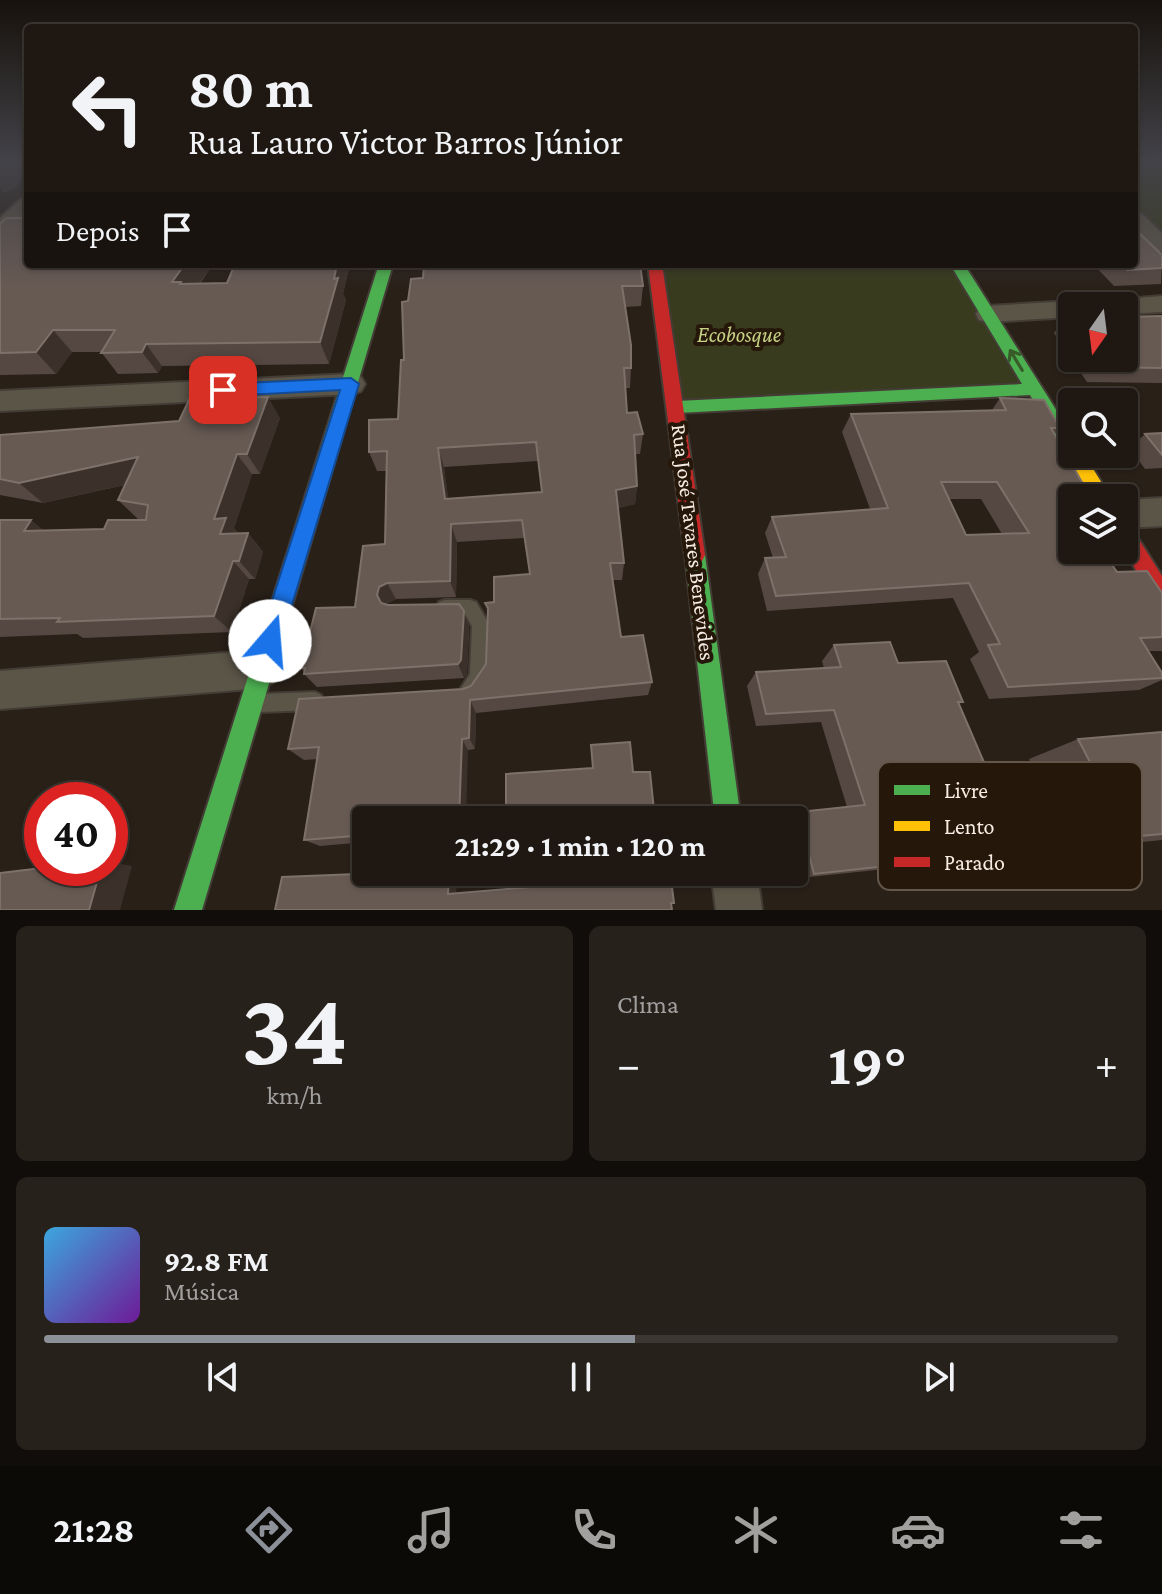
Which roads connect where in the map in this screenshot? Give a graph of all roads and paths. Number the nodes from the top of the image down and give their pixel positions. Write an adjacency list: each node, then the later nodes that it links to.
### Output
1 (24, 208): 3 (street)
2 (1138, 223): 4 (street)
3 (9, 225)
4 (1162, 245)
5 (385, 268): 12 (street)
6 (656, 268): 15 (street, Rua José Tavares Benevides)
7 (959, 268): 11 (street)
8 (1162, 304): 9 (street)
9 (1138, 305)
10 (1058, 310): 11 (street)
11 (988, 314): 13 (street, one-way to 11)
12 (351, 384): 14 (street); 22 (street)
13 (1034, 389): 15 (street); 16 (street)
14 (0, 401)
15 (677, 407): 26 (street, Rua José Tavares Benevides)
16 (1058, 428)
17 (1162, 512): 18 (street)
18 (1138, 513)
19 (1138, 556): 20 (street)
20 (1162, 595)
21 (426, 609): 24 (lane)
22 (256, 686): 23 (street); 25 (lane); 28 (street)
23 (0, 690)
24 (453, 691)
25 (329, 700)
26 (726, 806)
27 (736, 886): 29 (street)
28 (188, 910)
29 (739, 910)

